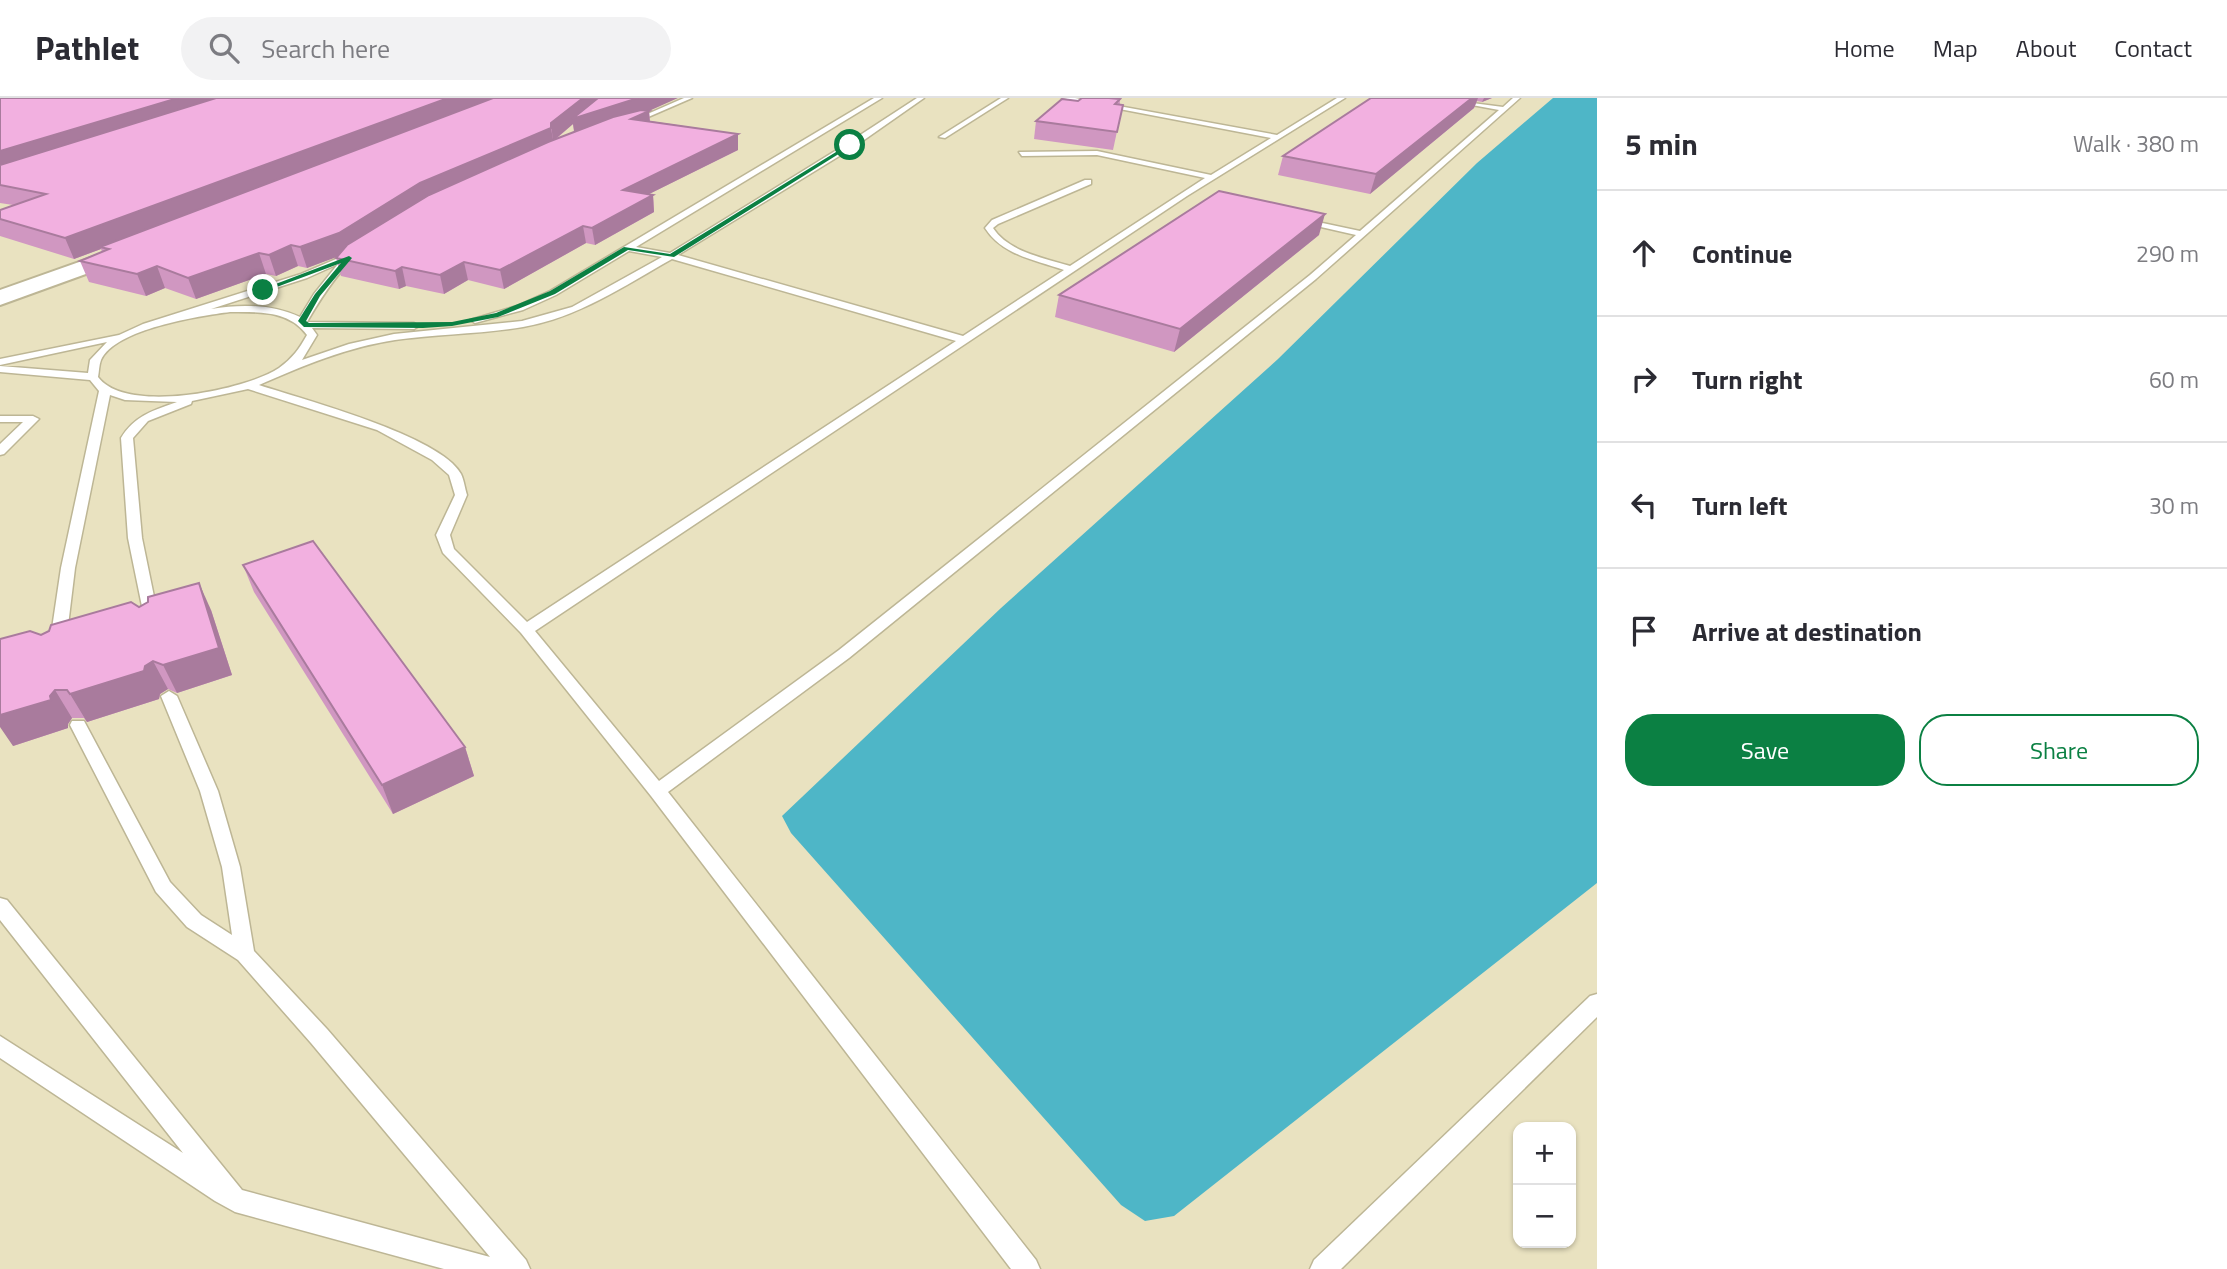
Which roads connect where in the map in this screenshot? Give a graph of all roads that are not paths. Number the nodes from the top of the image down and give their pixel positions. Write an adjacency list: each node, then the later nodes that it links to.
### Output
1 (689, 98): 14 (lane)
2 (879, 98): 10 (lane)
3 (921, 98): 13 (lane)
4 (1005, 98): 15 (lane)
5 (1065, 98): 16 (lane)
6 (1342, 98): 16 (lane)
7 (1437, 98): 9 (lane)
8 (1517, 98): 9 (lane)
9 (1505, 109): 21 (lane)
10 (844, 117): 11 (lane); 23 (lane)
11 (858, 118)
12 (872, 120): 13 (lane)
13 (885, 122): 25 (lane)
14 (626, 124)
15 (943, 137)
16 (1277, 138): 18 (lane)
17 (1022, 154): 18 (lane)
18 (1211, 177): 27 (lane)
19 (1088, 182): 27 (lane)
20 (1286, 217): 21 (lane)
21 (1363, 234): 47 (lane)
22 (156, 240): 28 (main road)
23 (627, 248): 25 (lane); 30 (lane)
24 (359, 251): 26 (lane)
25 (671, 256): 32 (lane); 35 (lane)
26 (349, 258): 29 (lane); 30 (lane)
27 (1071, 269): 32 (lane)
28 (0, 298)
29 (166, 320): 30 (lane); 31 (lane)
30 (304, 323): 35 (lane)
31 (128, 334): 33 (lane); 36 (lane)
32 (964, 340): 43 (lane)
33 (0, 362)
34 (0, 369): 36 (lane)
35 (283, 370): 37 (lane)
36 (93, 377): 38 (lane)
37 (247, 385): 39 (lane); 43 (lane)
38 (105, 390): 39 (lane); 44 (lane)
39 (203, 396): 42 (lane)
40 (0, 419): 41 (lane)
41 (0, 451)
42 (153, 627)
43 (526, 630): 47 (lane)
44 (56, 656)
45 (169, 696): 49 (lane)
46 (78, 725): 49 (lane)
47 (657, 791): 55 (lane)
48 (0, 906): 52 (lane)
49 (245, 954): 54 (lane)
50 (1597, 1003): 56 (lane)
51 (0, 1046): 52 (lane)
52 (235, 1200): 53 (lane)
53 (490, 1269)
54 (517, 1269)
55 (1027, 1269)
56 (1323, 1269)

